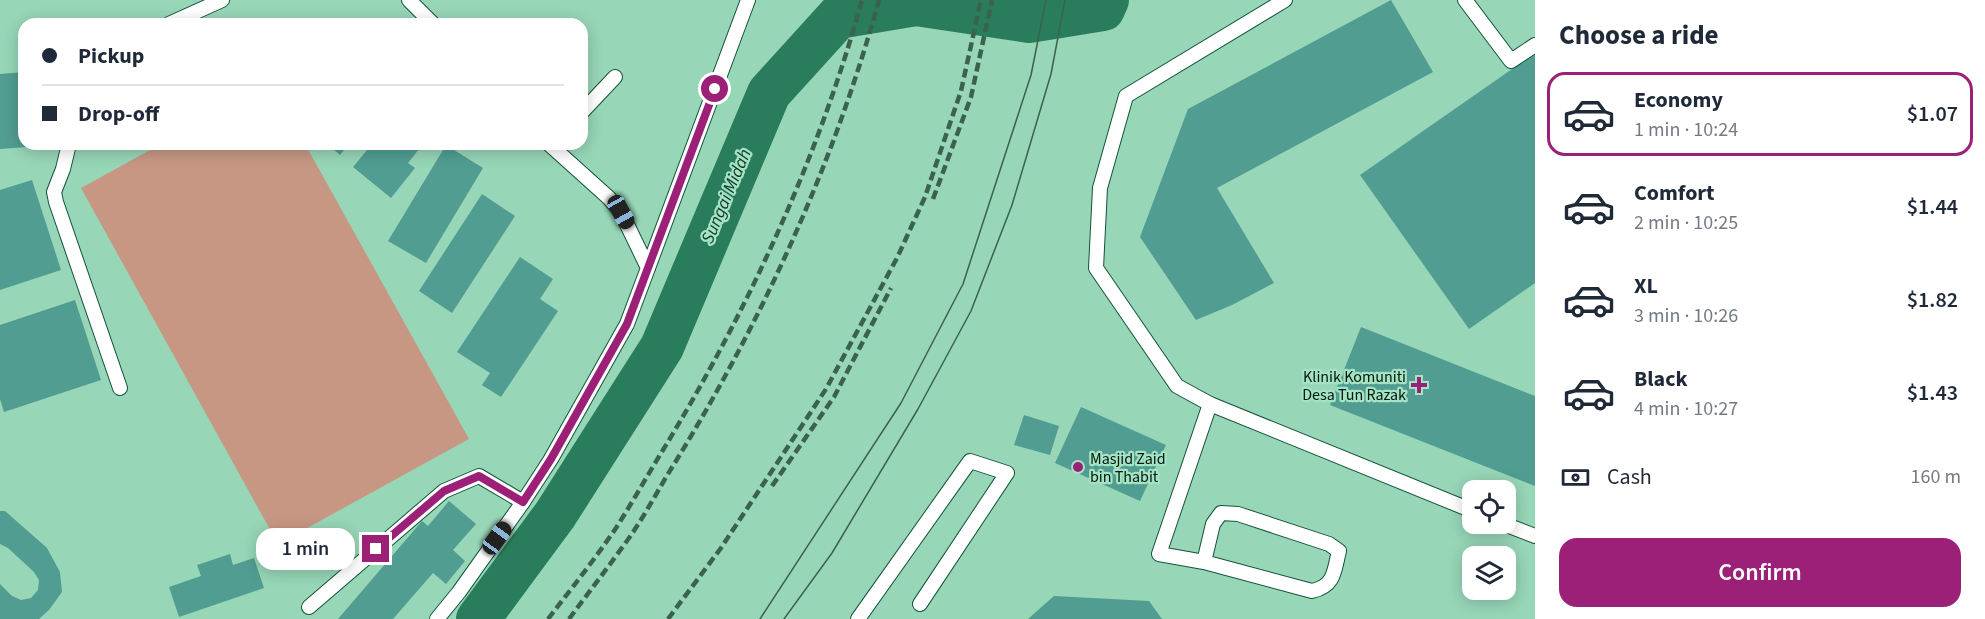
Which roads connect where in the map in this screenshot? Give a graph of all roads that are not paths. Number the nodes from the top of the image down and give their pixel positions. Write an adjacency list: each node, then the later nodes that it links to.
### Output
1 (222, 0): 6 (lane)
2 (409, 0): 7 (lane)
3 (748, 0): 13 (lane)
4 (1285, 0): 15 (lane)
5 (1465, 0): 8 (lane)
6 (182, 18)
7 (427, 18)
8 (1535, 45)
9 (615, 77): 10 (lane)
10 (588, 106)
11 (68, 150): 14 (lane)
12 (558, 150): 13 (lane)
13 (648, 268): 16 (lane)
14 (120, 388)
15 (1210, 404): 17 (lane); 20 (lane)
16 (523, 502): 22 (lane); 23 (lane)
17 (1462, 507)
18 (1516, 529): 19 (lane)
19 (1535, 536)
20 (1204, 562): 20 (lane)
21 (920, 604): 24 (lane)
22 (309, 607)
23 (437, 619)
24 (858, 619)

